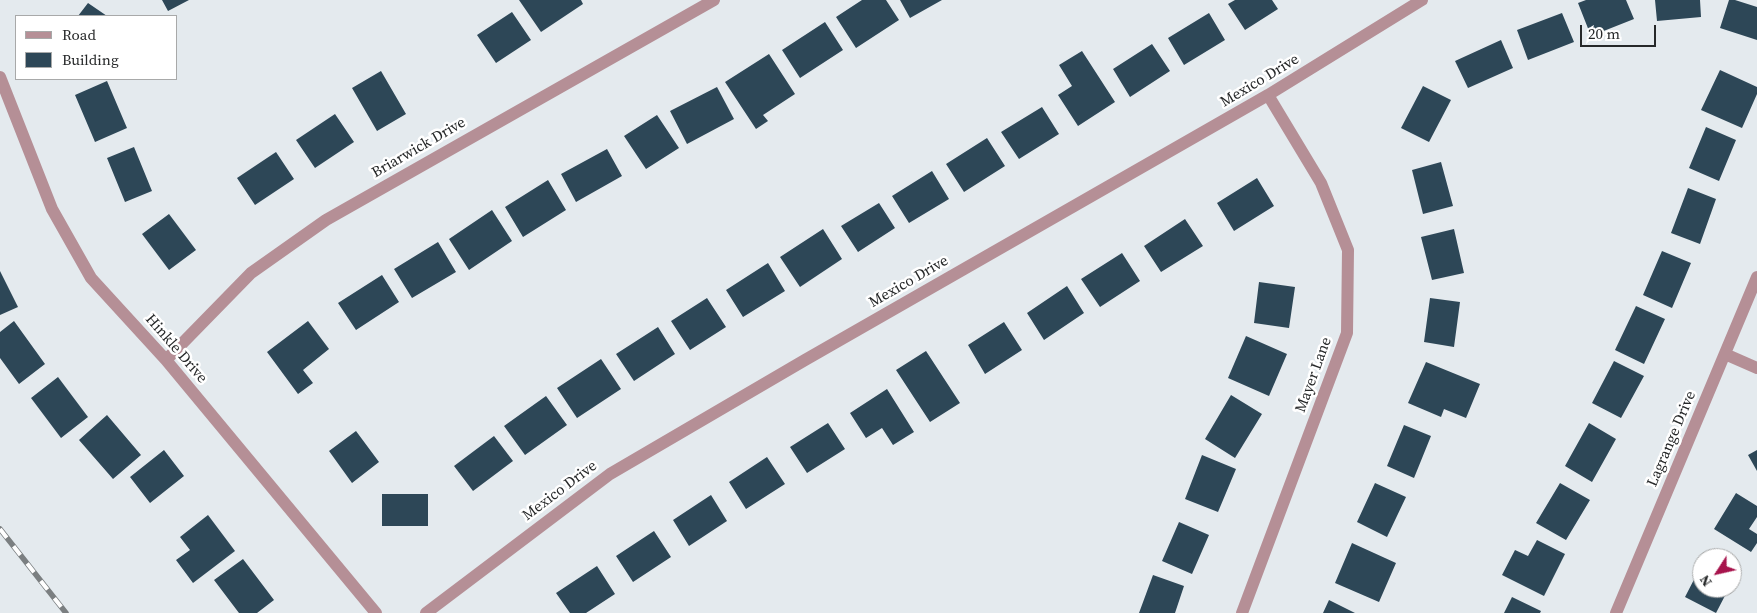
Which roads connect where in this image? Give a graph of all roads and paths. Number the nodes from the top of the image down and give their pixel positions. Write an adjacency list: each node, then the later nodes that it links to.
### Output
1 (714, 0): 7 (street, Briarwick Drive)
2 (1422, 0): 4 (street, Mexico Drive)
3 (0, 77): 7 (street, Hinkle Drive)
4 (1268, 95): 10 (street, Mexico Drive); 11 (street, Mayer Lane)
5 (1757, 277): 6 (street, Lagrange Drive)
6 (1725, 354): 8 (street); 12 (street, Lagrange Drive)
7 (166, 360): 9 (street, Hinkle Drive)
8 (1757, 368)
9 (376, 613)
10 (426, 613)
11 (1242, 613)
12 (1616, 613)

